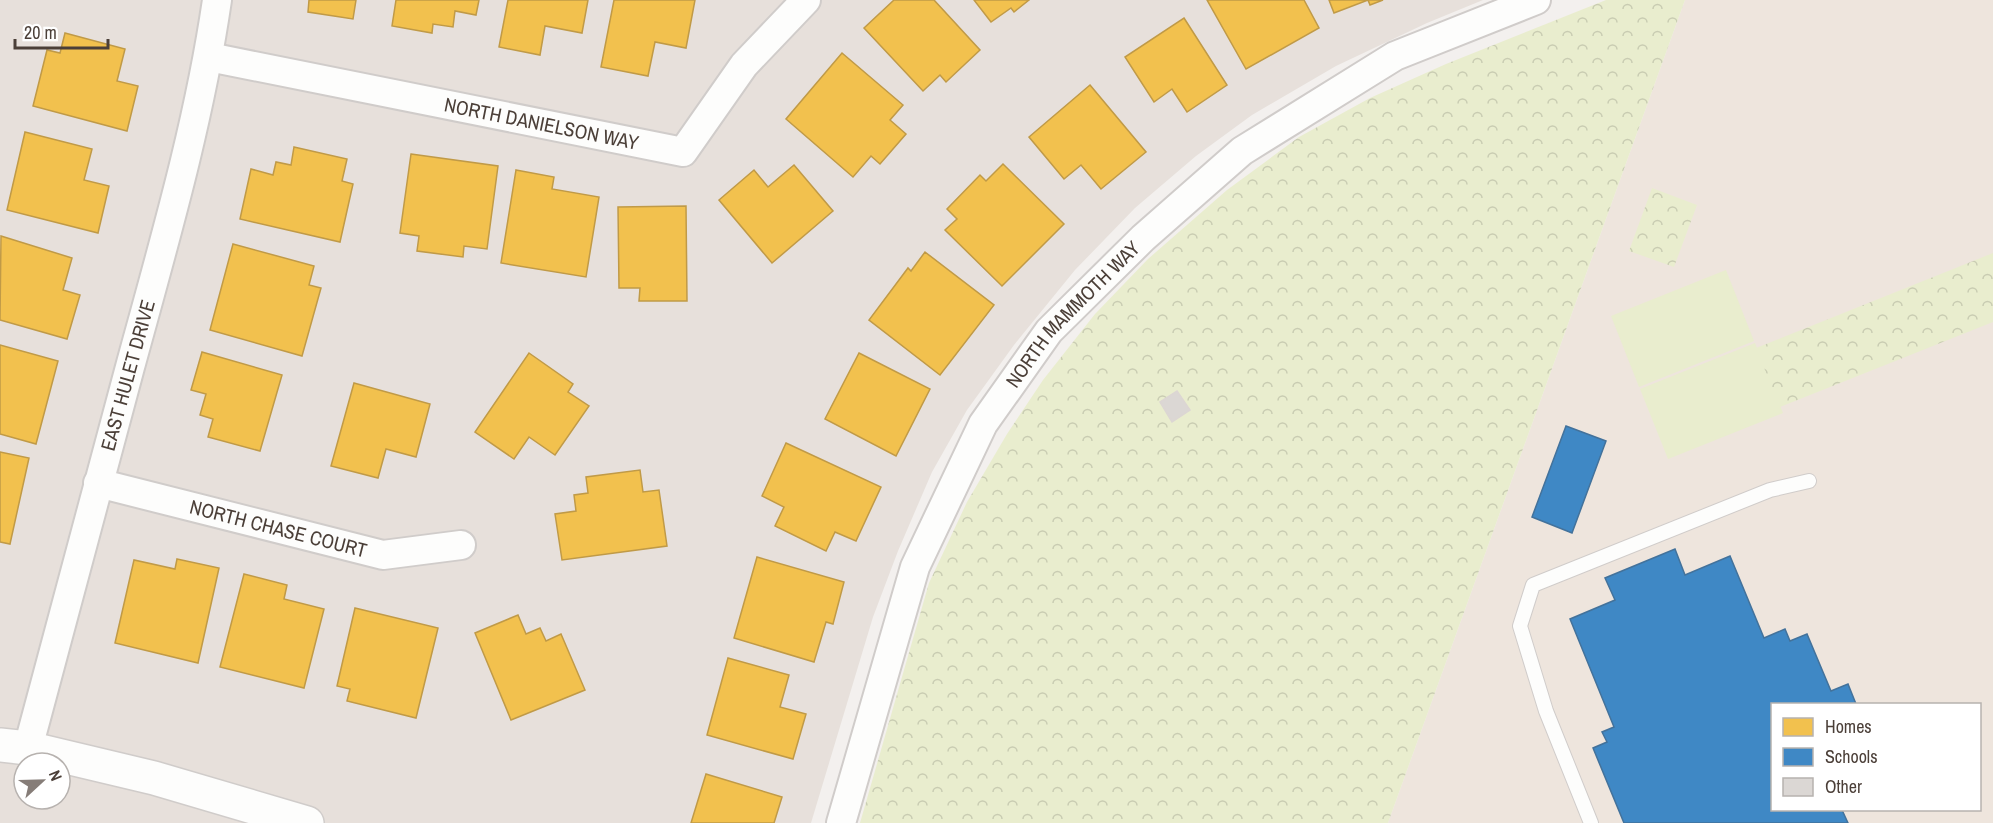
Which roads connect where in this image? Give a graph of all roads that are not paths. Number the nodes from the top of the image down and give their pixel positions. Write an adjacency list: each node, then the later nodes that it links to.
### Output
1 (217, 0): 4 (street, EAST HULET DRIVE)
2 (806, 0): 4 (street, NORTH DANIELSON WAY)
3 (1536, 0): 10 (street, NORTH MAMMOTH WAY)
4 (209, 57): 6 (street, EAST HULET DRIVE)
5 (1809, 481): 11 (lane)
6 (98, 483): 7 (street, NORTH CHASE COURT); 8 (street, EAST HULET DRIVE)
7 (461, 545)
8 (14, 747): 9 (street)
9 (307, 823)
10 (841, 823)
11 (1591, 823)

